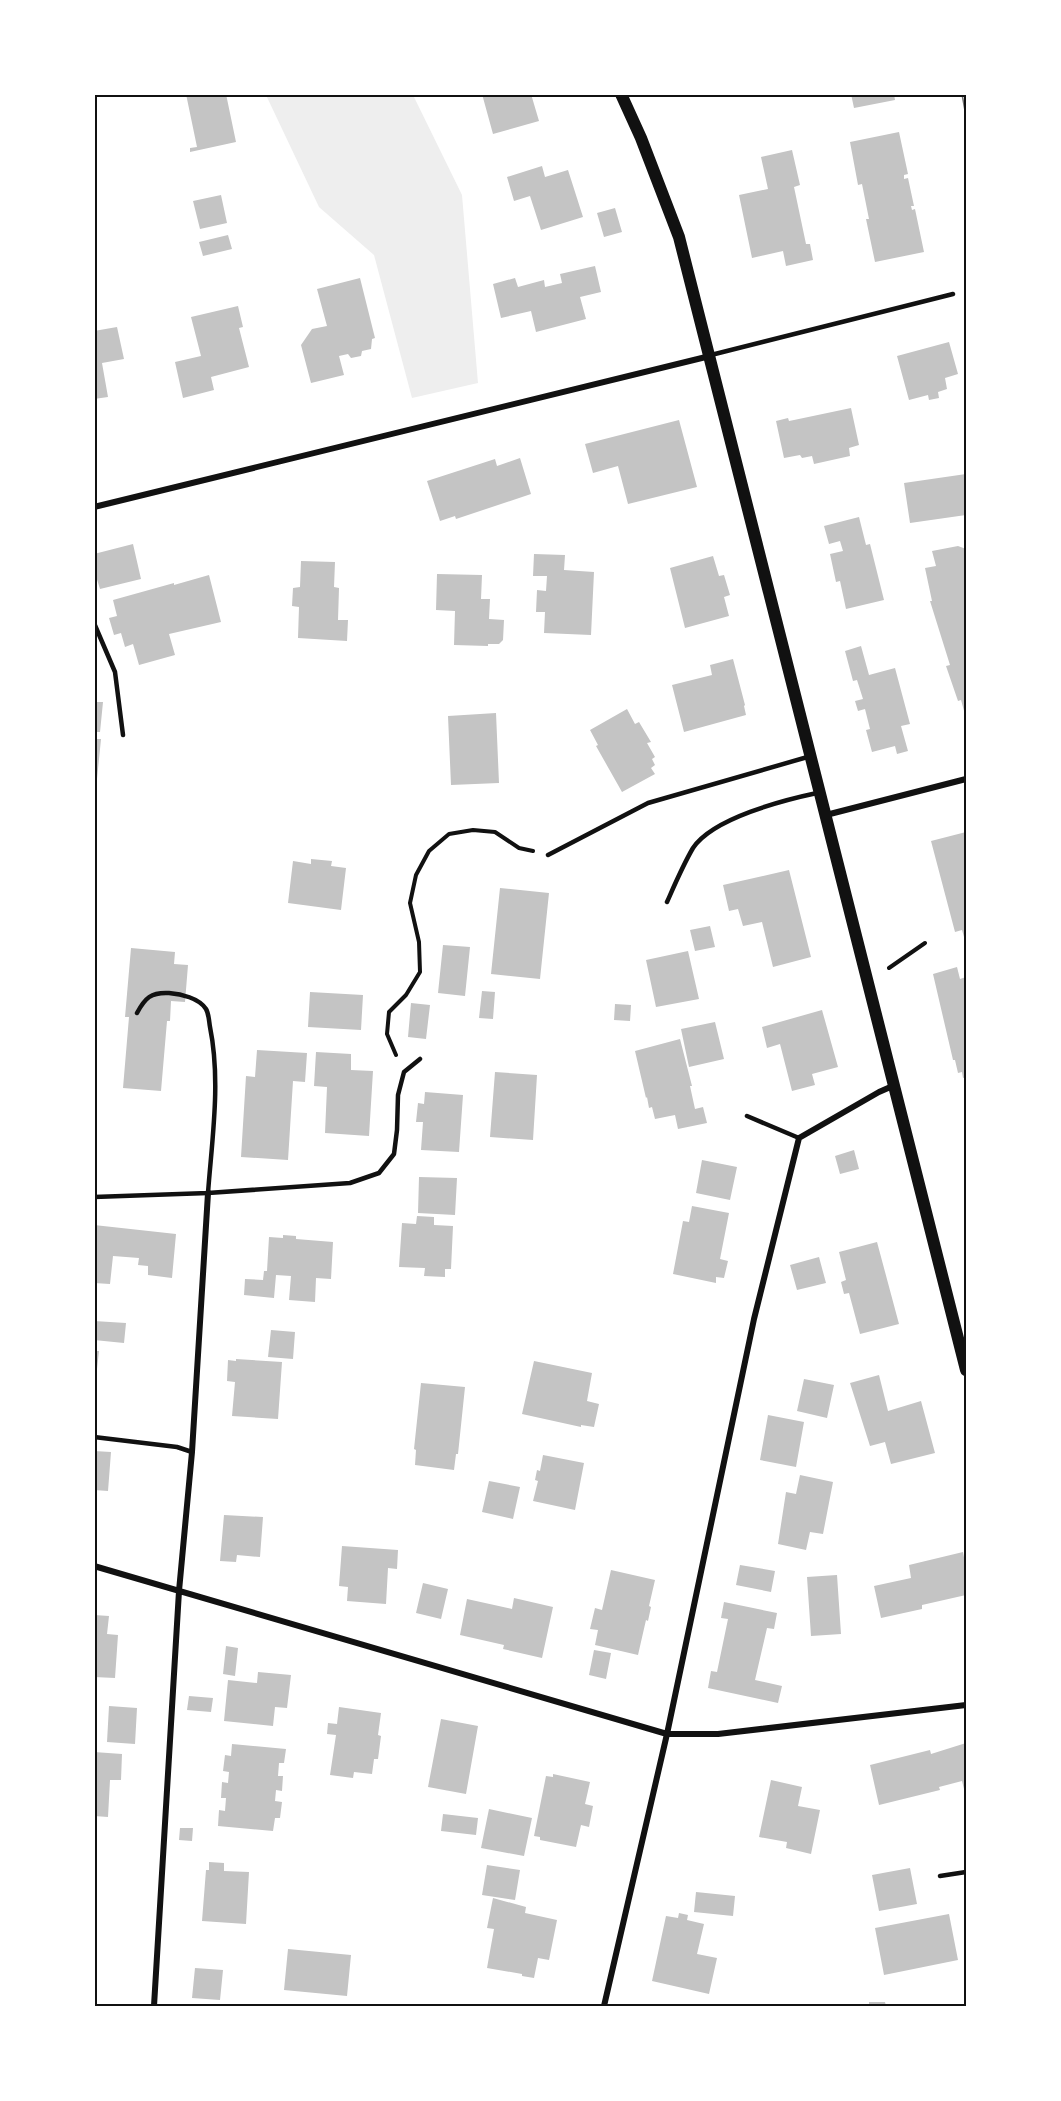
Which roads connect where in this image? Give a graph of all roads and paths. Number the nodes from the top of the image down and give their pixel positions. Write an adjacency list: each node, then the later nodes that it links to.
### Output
1 (621, 94): 3 (main road)
2 (953, 294): 3 (lane)
3 (711, 356): 4 (street); 7 (main road)
4 (94, 507)
5 (94, 623): 6 (lane)
6 (123, 735)
7 (811, 756): 9 (main road); 11 (lane)
8 (966, 779): 10 (street)
9 (820, 792): 10 (main road); 12 (lane)
10 (826, 815): 18 (main road)
11 (548, 855): 17 (path)
12 (667, 902)
13 (925, 943): 14 (path)
14 (889, 968)
15 (137, 1013): 21 (lane)
16 (420, 1059): 17 (lane)
17 (404, 1072): 21 (lane)
18 (896, 1085): 20 (street); 23 (main road)
19 (747, 1116): 20 (lane)
20 (799, 1138): 29 (street)
21 (208, 1193): 22 (lane); 25 (street)
22 (94, 1197)
23 (966, 1370)
24 (94, 1437): 25 (lane)
25 (192, 1452): 27 (street)
26 (94, 1566): 27 (street)
27 (180, 1591): 29 (street); 32 (street)
28 (966, 1705): 29 (street)
29 (667, 1734): 33 (street)
30 (966, 1872): 31 (lane)
31 (940, 1876)
32 (154, 2007)
33 (604, 2007)

